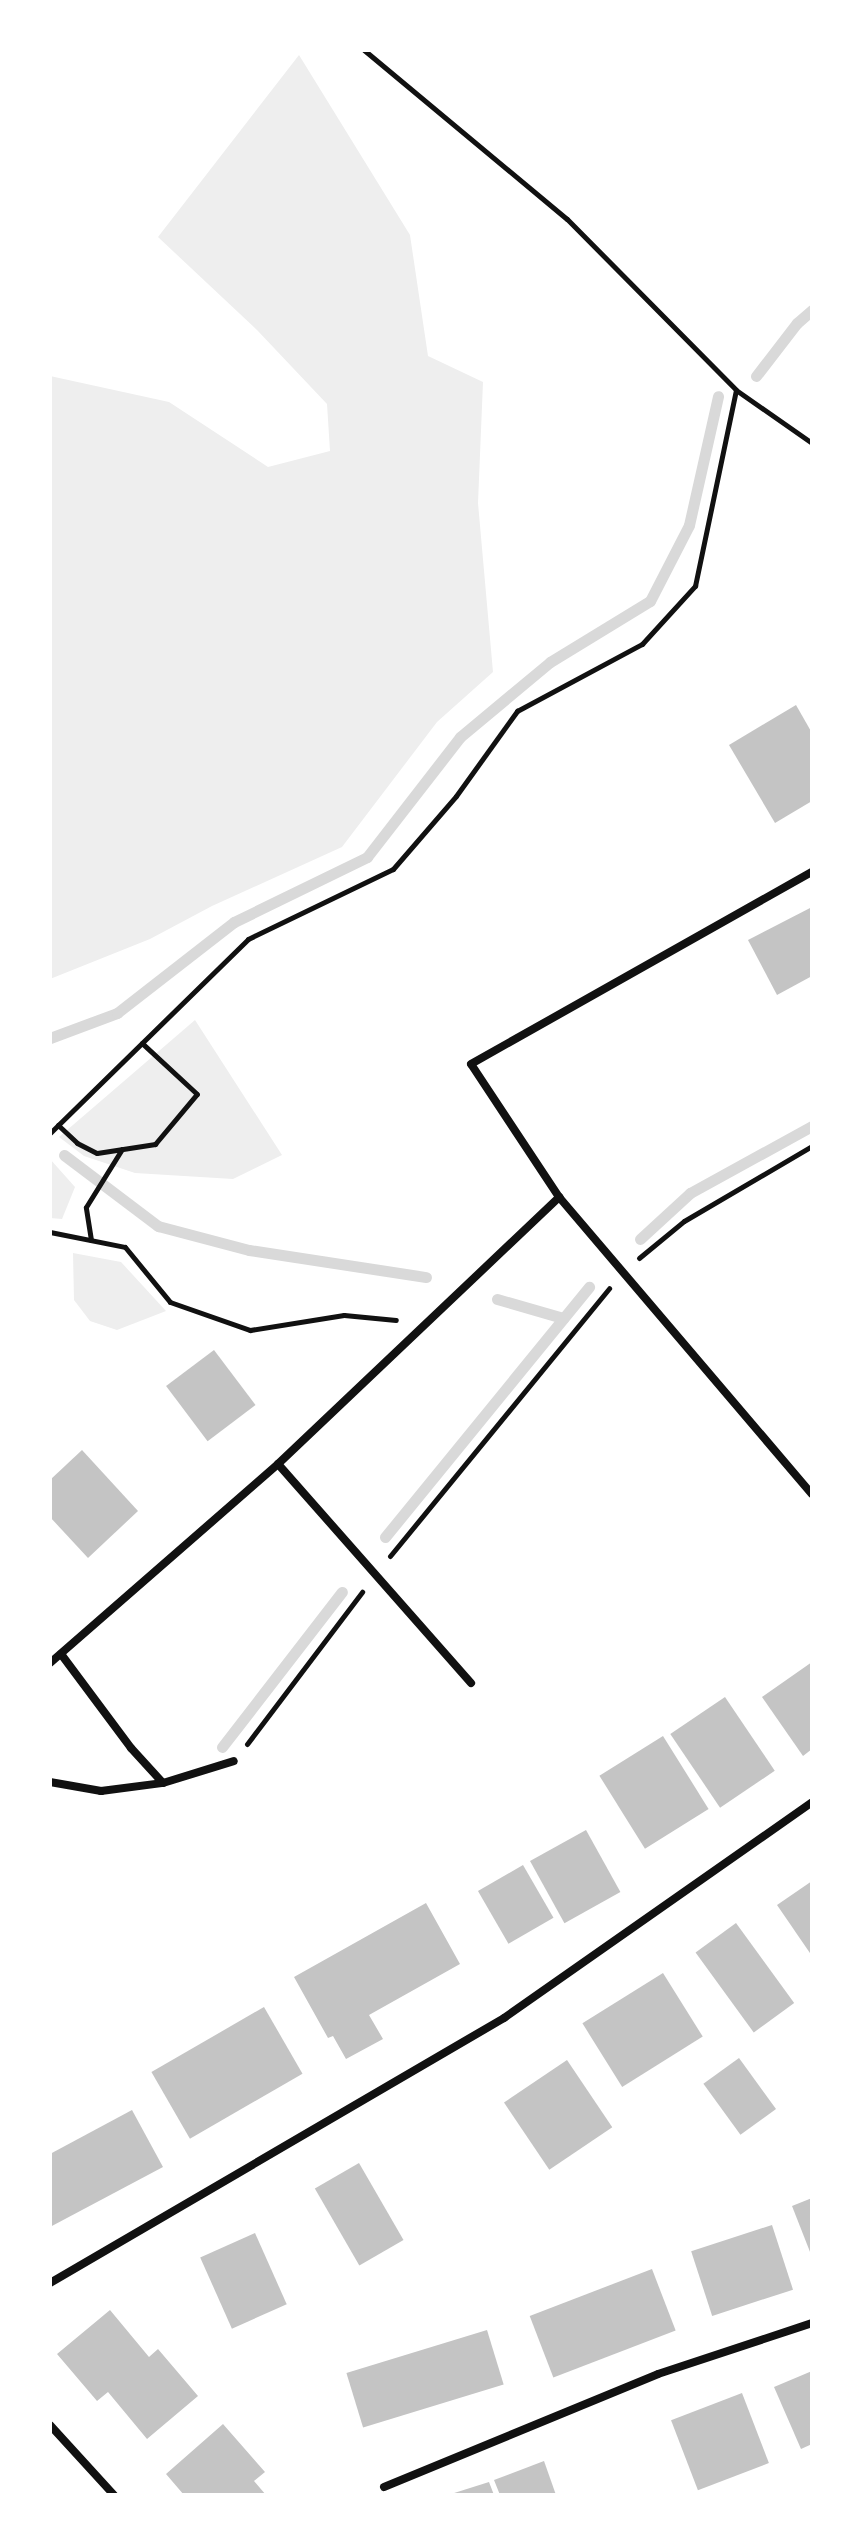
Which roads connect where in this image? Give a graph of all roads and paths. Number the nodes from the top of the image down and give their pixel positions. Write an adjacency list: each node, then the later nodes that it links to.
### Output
1 (364, 50): 2 (path)
2 (736, 390): 3 (path); 5 (path)
3 (812, 443)
4 (812, 872): 10 (street)
5 (142, 1043): 6 (path); 9 (path)
6 (58, 1125): 7 (path); 9 (path)
7 (50, 1133)
8 (812, 1146): 13 (path)
9 (122, 1149): 12 (path)
10 (559, 1197): 13 (street); 14 (street)
11 (50, 1232): 12 (path)
12 (91, 1240): 14 (path)
13 (623, 1271): 16 (street); 17 (path)
14 (425, 1323): 15 (street)
15 (278, 1464): 17 (street); 18 (street)
16 (812, 1494)
17 (373, 1576): 20 (street); 21 (path)
18 (61, 1654): 19 (street); 23 (street)
19 (50, 1663)
20 (471, 1683)
21 (234, 1761): 23 (street)
22 (50, 1782): 23 (street)
23 (163, 1783)
24 (812, 1802): 25 (street)
25 (50, 2283)
26 (812, 2323): 28 (street)
27 (50, 2425): 29 (street)
28 (384, 2487)
29 (114, 2495)

